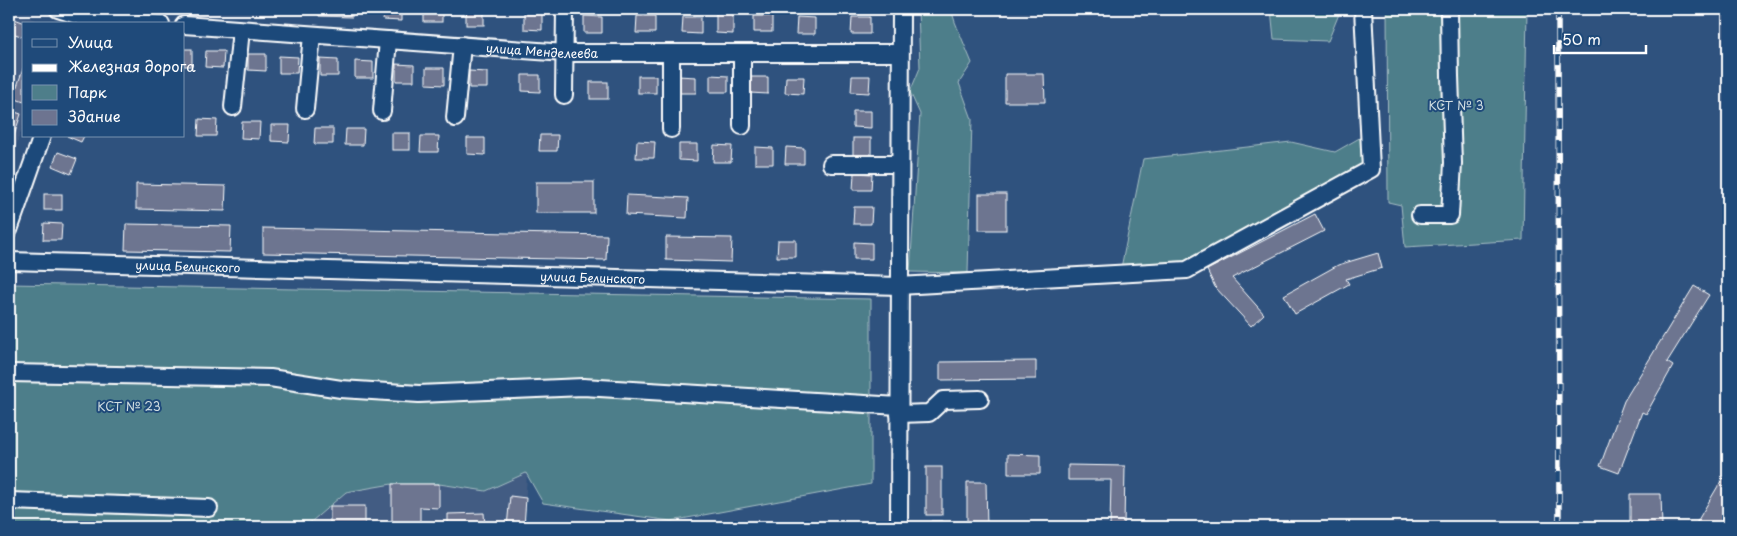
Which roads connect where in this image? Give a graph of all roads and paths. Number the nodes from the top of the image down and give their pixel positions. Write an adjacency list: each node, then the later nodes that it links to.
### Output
1 (58, 9): 6 (street)
2 (565, 9): 13 (street)
3 (901, 9): 16 (street)
4 (1363, 9): 30 (street, улица Белинского)
5 (1449, 9): 27 (street)
6 (85, 17): 7 (street)
7 (139, 22)
8 (185, 25): 9 (street, улица Менделеева)
9 (241, 30): 10 (street, улица Менделеева); 18 (street)
10 (312, 35): 11 (street, улица Менделеева); 19 (street)
11 (388, 40): 12 (street, улица Менделеева); 20 (street)
12 (462, 45): 13 (street, улица Менделеева); 21 (street)
13 (566, 53): 14 (street, улица Менделеева); 17 (street)
14 (671, 53): 15 (street, улица Менделеева); 23 (street)
15 (742, 53): 16 (street, улица Менделеева); 22 (street)
16 (900, 53): 26 (street)
17 (564, 95)
18 (233, 107)
19 (305, 109)
20 (382, 111)
21 (456, 118)
22 (742, 126)
23 (671, 129)
24 (41, 138): 28 (street)
25 (831, 164): 26 (street)
26 (900, 164): 30 (street)
27 (1420, 215)
28 (9, 230)
29 (9, 261): 30 (street, улица Белинского)
30 (899, 286): 33 (street)
31 (9, 373): 33 (street)
32 (980, 399): 33 (street)
33 (899, 410): 36 (street)
34 (9, 501): 35 (street)
35 (209, 508)
36 (899, 527)

